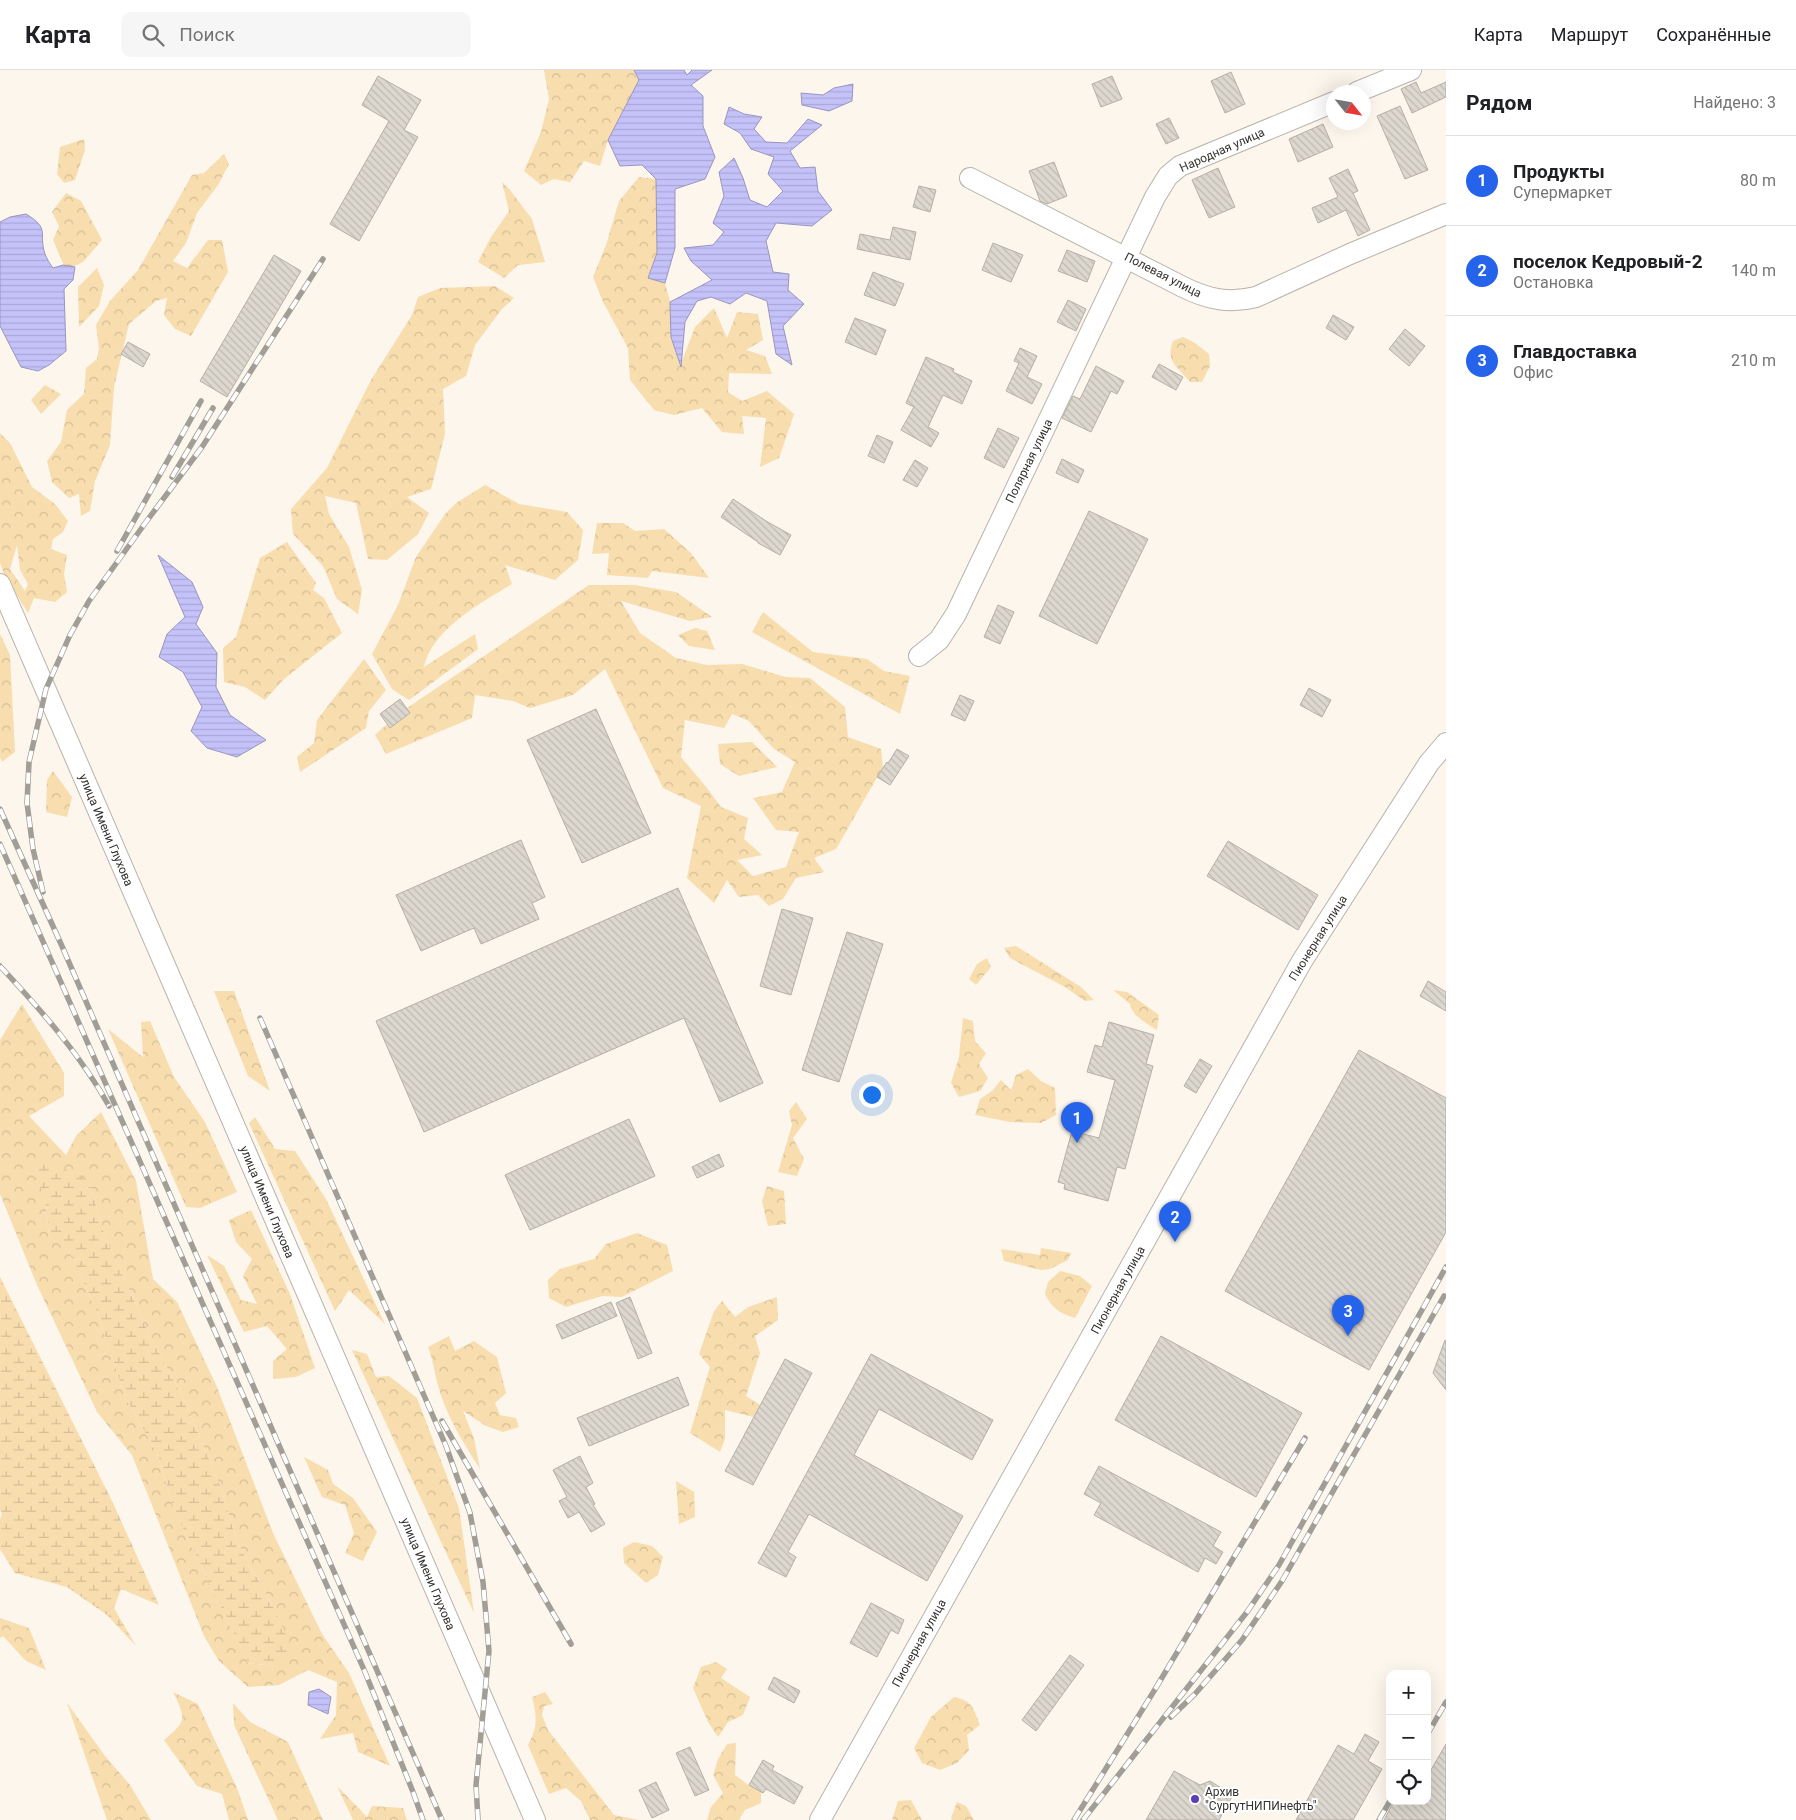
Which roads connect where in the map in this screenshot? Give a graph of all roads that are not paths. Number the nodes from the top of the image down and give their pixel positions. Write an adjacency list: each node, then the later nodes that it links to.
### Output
1 (1411, 70): 2 (street)
2 (1371, 86)
3 (1326, 105): 6 (street, Народная улица)
4 (970, 178): 6 (street, Полевая улица)
5 (1446, 214): 6 (street, Полевая улица)
6 (1126, 257): 8 (street, Полярная улица)
7 (0, 584): 10 (street, улица Имени Глухова)
8 (919, 656)
9 (1446, 743): 11 (street, Пионерная улица)
10 (535, 1820)
11 (820, 1820)

